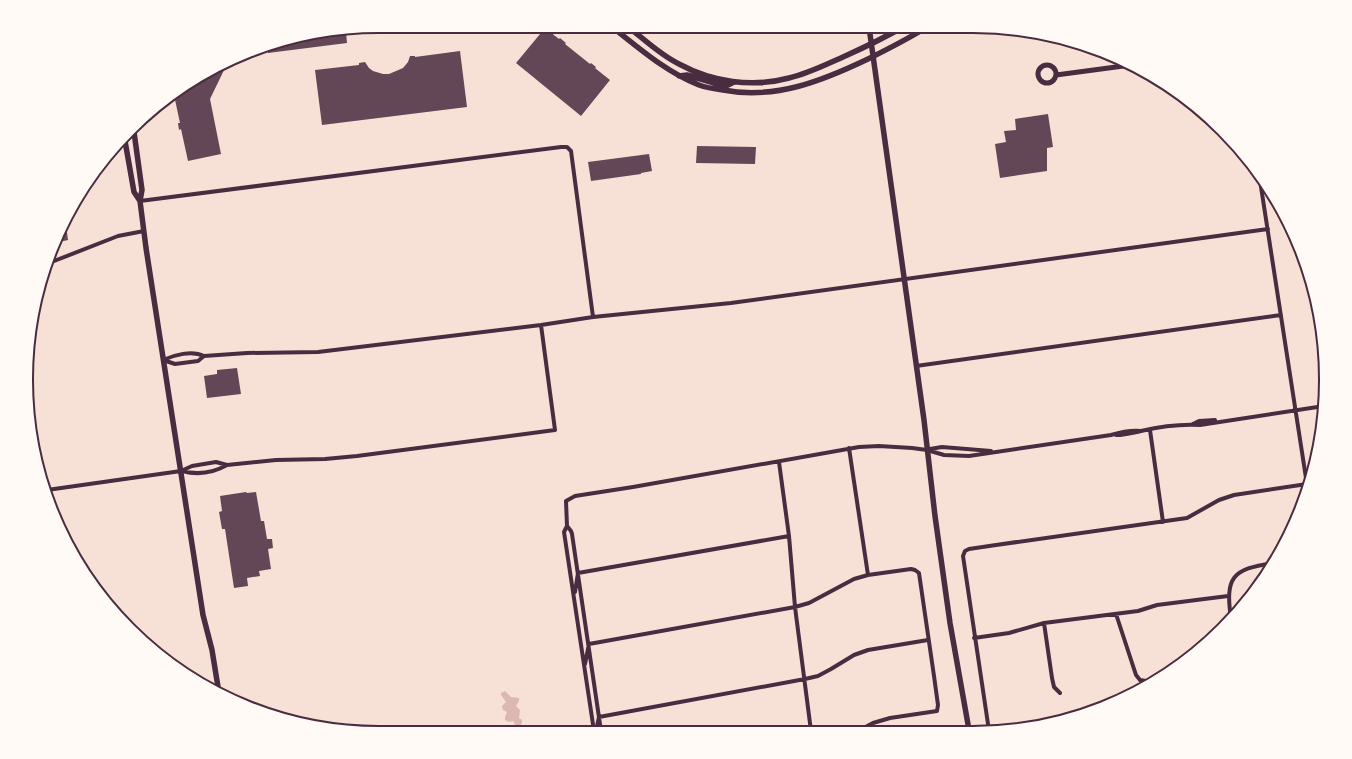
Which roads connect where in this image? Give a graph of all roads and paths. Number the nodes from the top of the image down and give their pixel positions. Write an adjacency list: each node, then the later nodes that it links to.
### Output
1 (620, 33): 10 (main road)
2 (636, 33): 11 (main road)
3 (870, 33): 6 (main road)
4 (891, 33): 6 (main road)
5 (916, 33): 7 (main road)
6 (872, 43): 7 (main road); 11 (main road)
7 (873, 56): 10 (main road); 19 (main road)
8 (1121, 66): 9 (street)
9 (1056, 75)
10 (679, 76): 11 (main road)
11 (734, 82)
12 (134, 134): 15 (main road)
13 (125, 144): 15 (main road)
14 (1262, 188): 16 (street)
15 (140, 201): 17 (main road); 21 (street)
16 (1268, 229): 19 (street); 20 (street)
17 (144, 231): 18 (street); 24 (main road)
18 (53, 262)
19 (904, 280): 21 (street); 25 (main road)
20 (1281, 315): 25 (street); 27 (street)
21 (593, 317): 22 (street)
22 (541, 325): 23 (street); 33 (street)
23 (204, 356): 24 (street); 24 (street)
24 (163, 360): 34 (main road)
25 (916, 366): 30 (main road)
26 (1318, 407): 27 (street)
27 (1295, 410): 28 (street); 35 (street)
28 (1150, 430): 31 (street); 38 (street)
29 (850, 448): 30 (street); 32 (street); 43 (street)
30 (927, 450): 31 (street); 31 (street); 65 (main road)
31 (994, 451)
32 (779, 462): 39 (street); 40 (street)
33 (227, 465): 34 (street); 34 (street)
34 (181, 471): 37 (street); 56 (main road)
35 (1305, 475)
36 (1303, 485): 38 (street)
37 (51, 489)
38 (1162, 522): 50 (street)
39 (567, 526): 42 (street); 44 (street)
40 (789, 536): 42 (street); 46 (street)
41 (1266, 564): 45 (street)
42 (578, 573): 44 (street); 52 (street)
43 (868, 575): 46 (street); 51 (street)
44 (574, 596): 53 (street)
45 (1228, 596): 47 (street); 48 (street)
46 (795, 607): 52 (street); 54 (street)
47 (1230, 611)
48 (1116, 614): 49 (street); 55 (street)
49 (1044, 624): 50 (street); 57 (street)
50 (974, 638): 59 (street)
51 (928, 640): 54 (street); 64 (street)
52 (589, 644): 53 (street); 58 (street)
53 (584, 666): 60 (street)
54 (805, 679): 58 (street); 63 (street)
55 (1144, 681)
56 (218, 686)
57 (1060, 694)
58 (599, 716): 61 (street); 62 (street)
59 (988, 724)
60 (594, 726)
61 (596, 726)
62 (600, 726)
63 (810, 726)
64 (867, 726)
65 (968, 726)

